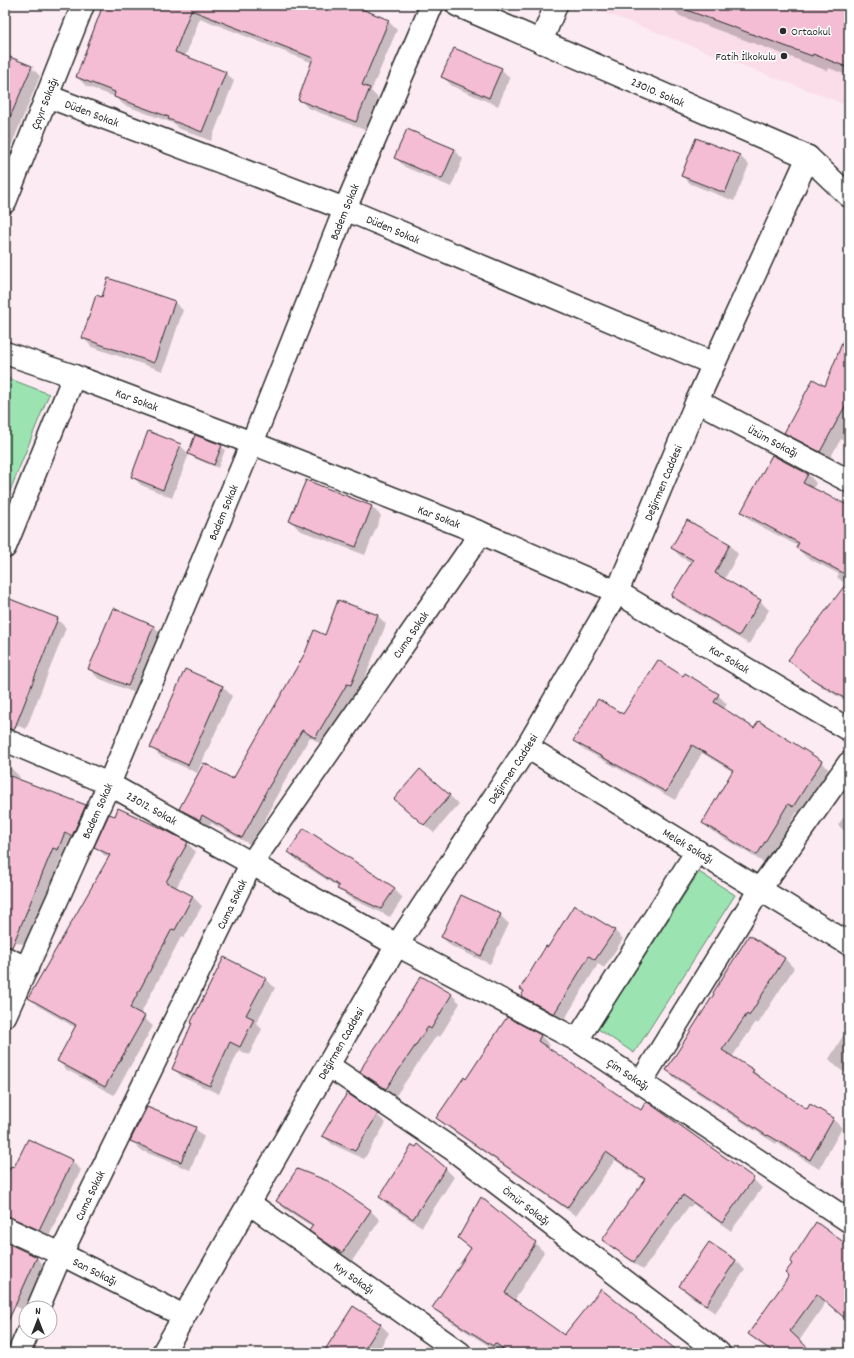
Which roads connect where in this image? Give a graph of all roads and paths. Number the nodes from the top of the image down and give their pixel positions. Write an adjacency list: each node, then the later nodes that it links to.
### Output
1 (83, 5): 6 (street, Çayır Sokağı)
2 (432, 5): 10 (street, Badem Sokak)
3 (457, 5): 5 (street, 23010. Sokak)
4 (556, 5): 5 (street)
5 (541, 42): 7 (street, 23010. Sokak)
6 (47, 96): 9 (street, Çayır Sokağı); 10 (street, Düden Sokak)
7 (808, 157): 8 (street, 23010. Sokak); 12 (street, Değirmen Caddesi)
8 (849, 196)
9 (5, 202)
10 (345, 209): 12 (street, Düden Sokak); 15 (street, Badem Sokak)
11 (5, 353): 13 (street, Kar Sokak)
12 (714, 364): 14 (street, Değirmen Caddesi)
13 (74, 376): 15 (street, Kar Sokak); 18 (street)
14 (697, 401): 16 (street, Üzüm Sokağı); 19 (street, Değirmen Caddesi)
15 (252, 443): 17 (street, Kar Sokak); 24 (street, Badem Sokak)
16 (849, 481)
17 (480, 534): 19 (street, Kar Sokak); 26 (street, Cuma Sokak)
18 (5, 547)
19 (617, 592): 20 (street, Kar Sokak); 22 (street, Değirmen Caddesi)
20 (849, 730)
21 (5, 740): 24 (street, 23012. Sokak)
22 (527, 746): 25 (street, Melek Sokağı); 29 (street, Değirmen Caddesi)
23 (849, 763): 27 (street)
24 (110, 784): 26 (street, 23012. Sokak); 31 (street, Badem Sokak)
25 (697, 851): 27 (street, Melek Sokağı); 33 (street)
26 (251, 864): 29 (street, 23012. Sokak); 39 (street, Cuma Sokak)
27 (760, 889): 28 (street, Melek Sokağı); 35 (street)
28 (849, 944)
29 (397, 945): 33 (street, Çim Sokağı); 34 (street, Değirmen Caddesi)
30 (5, 958): 31 (street)
31 (27, 968): 32 (street, Badem Sokak)
32 (5, 1016)
33 (577, 1040): 35 (street, Çim Sokağı)
34 (328, 1066): 36 (street, Değirmen Caddesi); 46 (street, Ömür Sokağı)
35 (641, 1082): 37 (street, Çim Sokağı)
36 (249, 1203): 41 (street, Değirmen Caddesi); 45 (street, Kıyı Sokağı)
37 (849, 1221)
38 (5, 1228): 39 (street, San Sokağı)
39 (61, 1254): 40 (street, Cuma Sokak); 41 (street, San Sokağı)
40 (41, 1300)
41 (184, 1316): 43 (street, Değirmen Caddesi)
42 (25, 1340): 44 (street)
43 (172, 1350)
44 (19, 1353)
45 (460, 1353)
46 (719, 1353)

